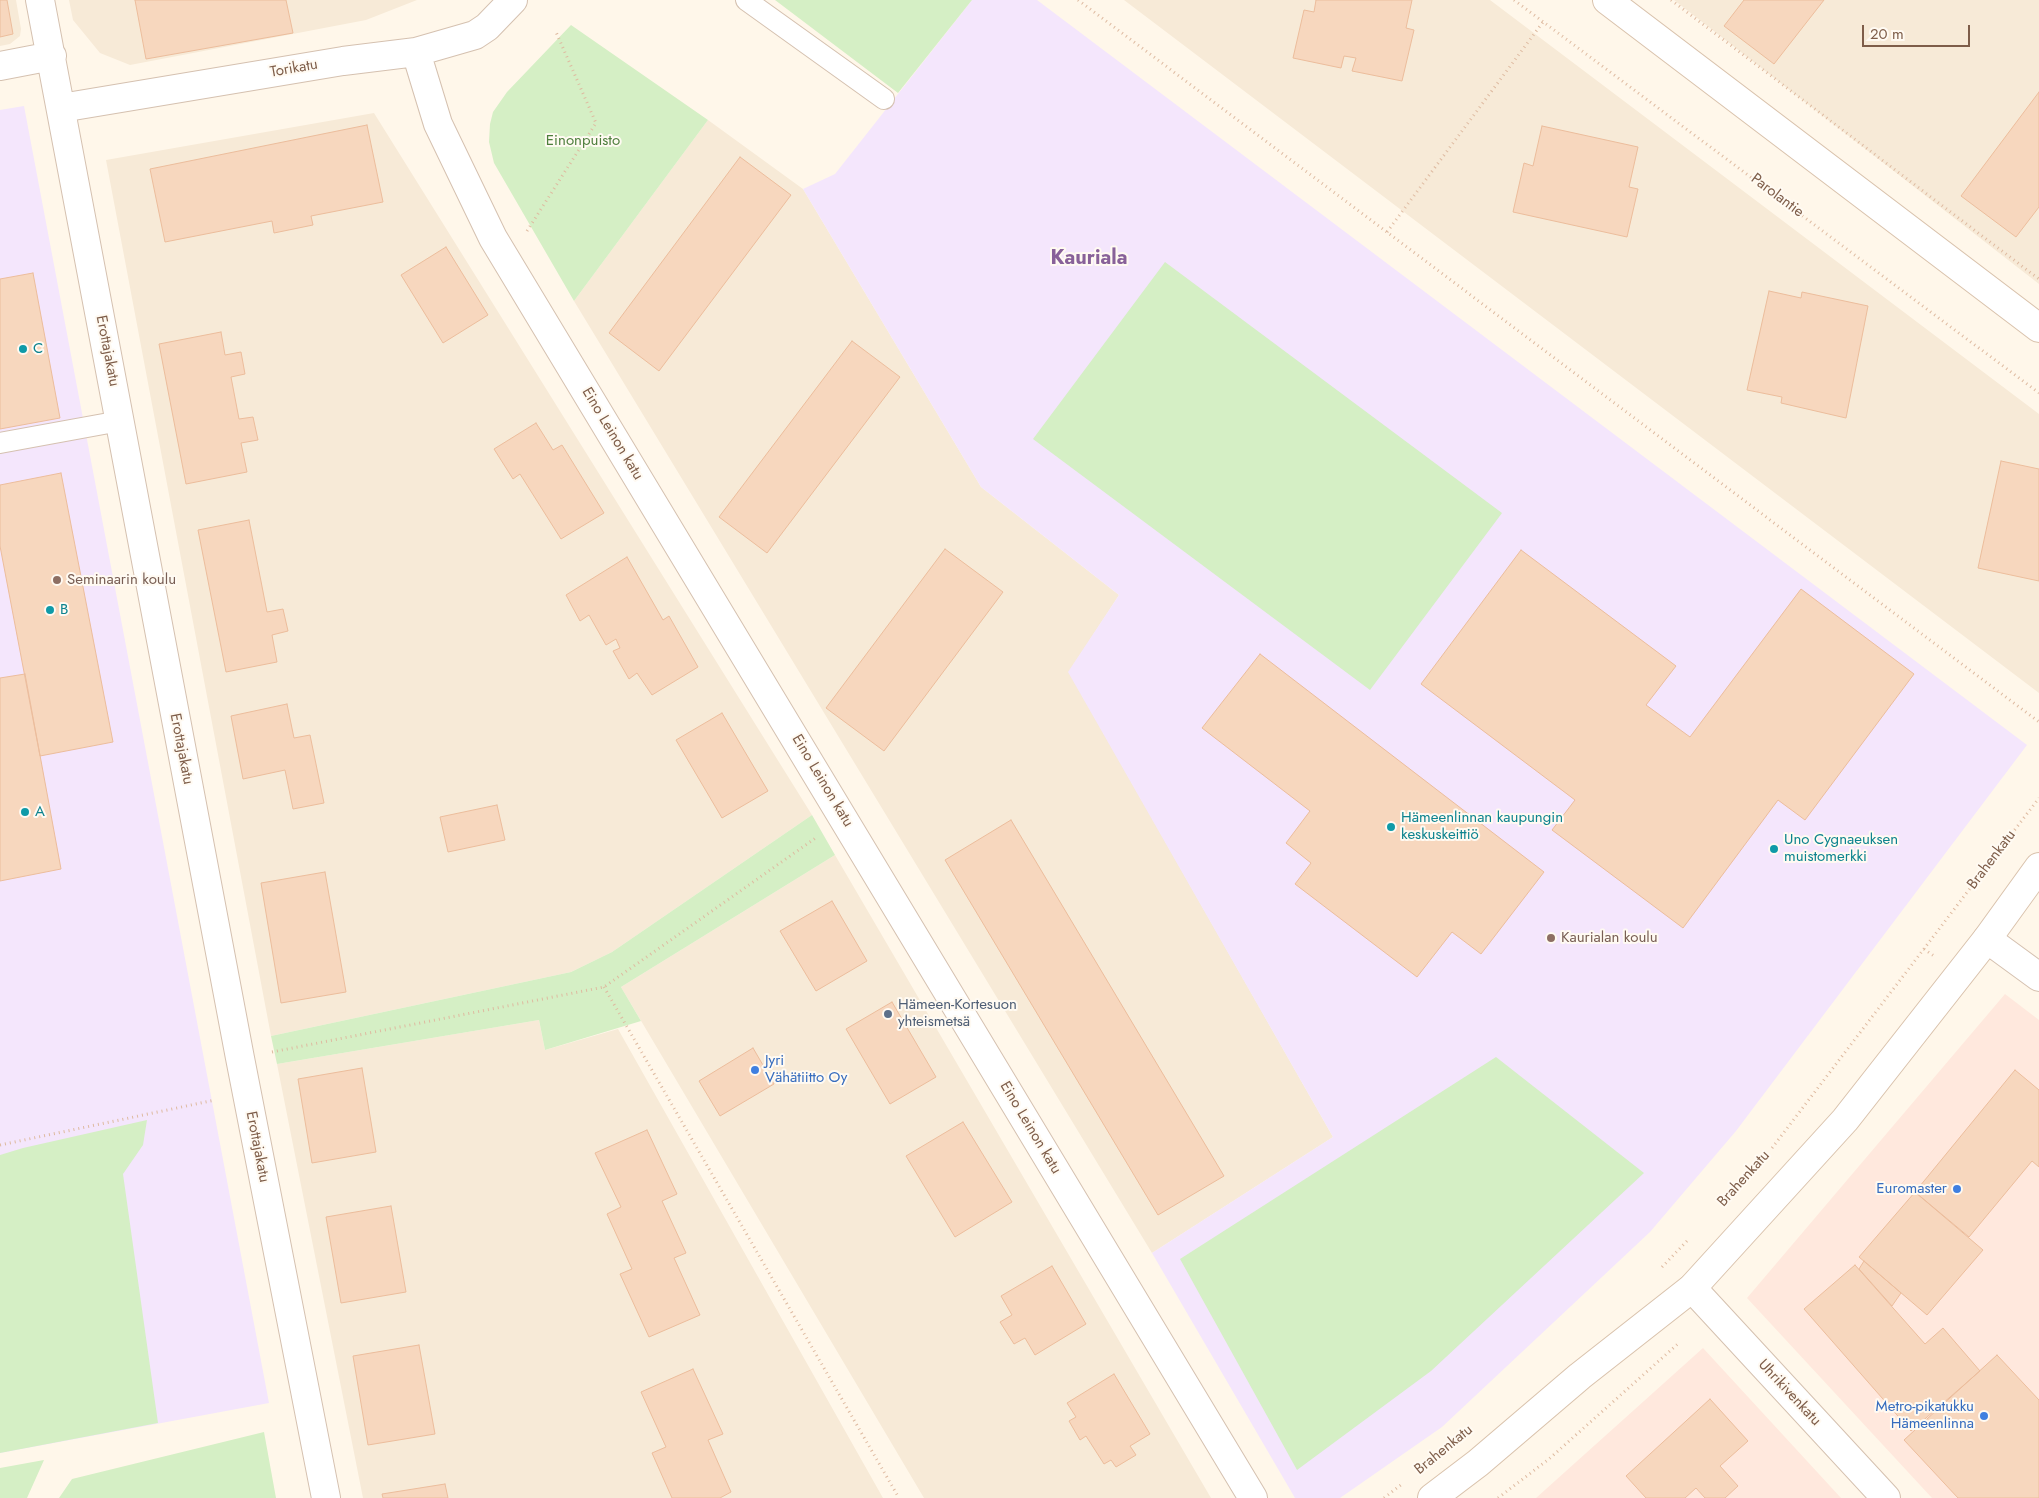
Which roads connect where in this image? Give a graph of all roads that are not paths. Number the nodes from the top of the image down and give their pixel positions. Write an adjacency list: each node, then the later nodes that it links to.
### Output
1 (40, 0): 6 (street, Erottajakatu)
2 (513, 0): 5 (street, Torikatu)
3 (746, 0): 8 (lane)
4 (1607, 0): 10 (street)
5 (416, 52): 9 (street, Torikatu); 18 (street, Eino Leinon katu)
6 (52, 56): 7 (street); 9 (street, Erottajakatu)
7 (0, 66)
8 (884, 100)
9 (61, 108): 11 (street, Erottajakatu)
10 (2039, 328)
11 (120, 421): 12 (lane); 17 (street, Erottajakatu)
12 (0, 443)
13 (2039, 867): 14 (street, Brahenkatu)
14 (1987, 939): 15 (street); 16 (street, Brahenkatu)
15 (2039, 977)
16 (1692, 1288): 19 (street, Brahenkatu); 20 (street, Uhrikivenkatu)
17 (326, 1498)
18 (1253, 1498)
19 (1432, 1498)
20 (1886, 1498)

